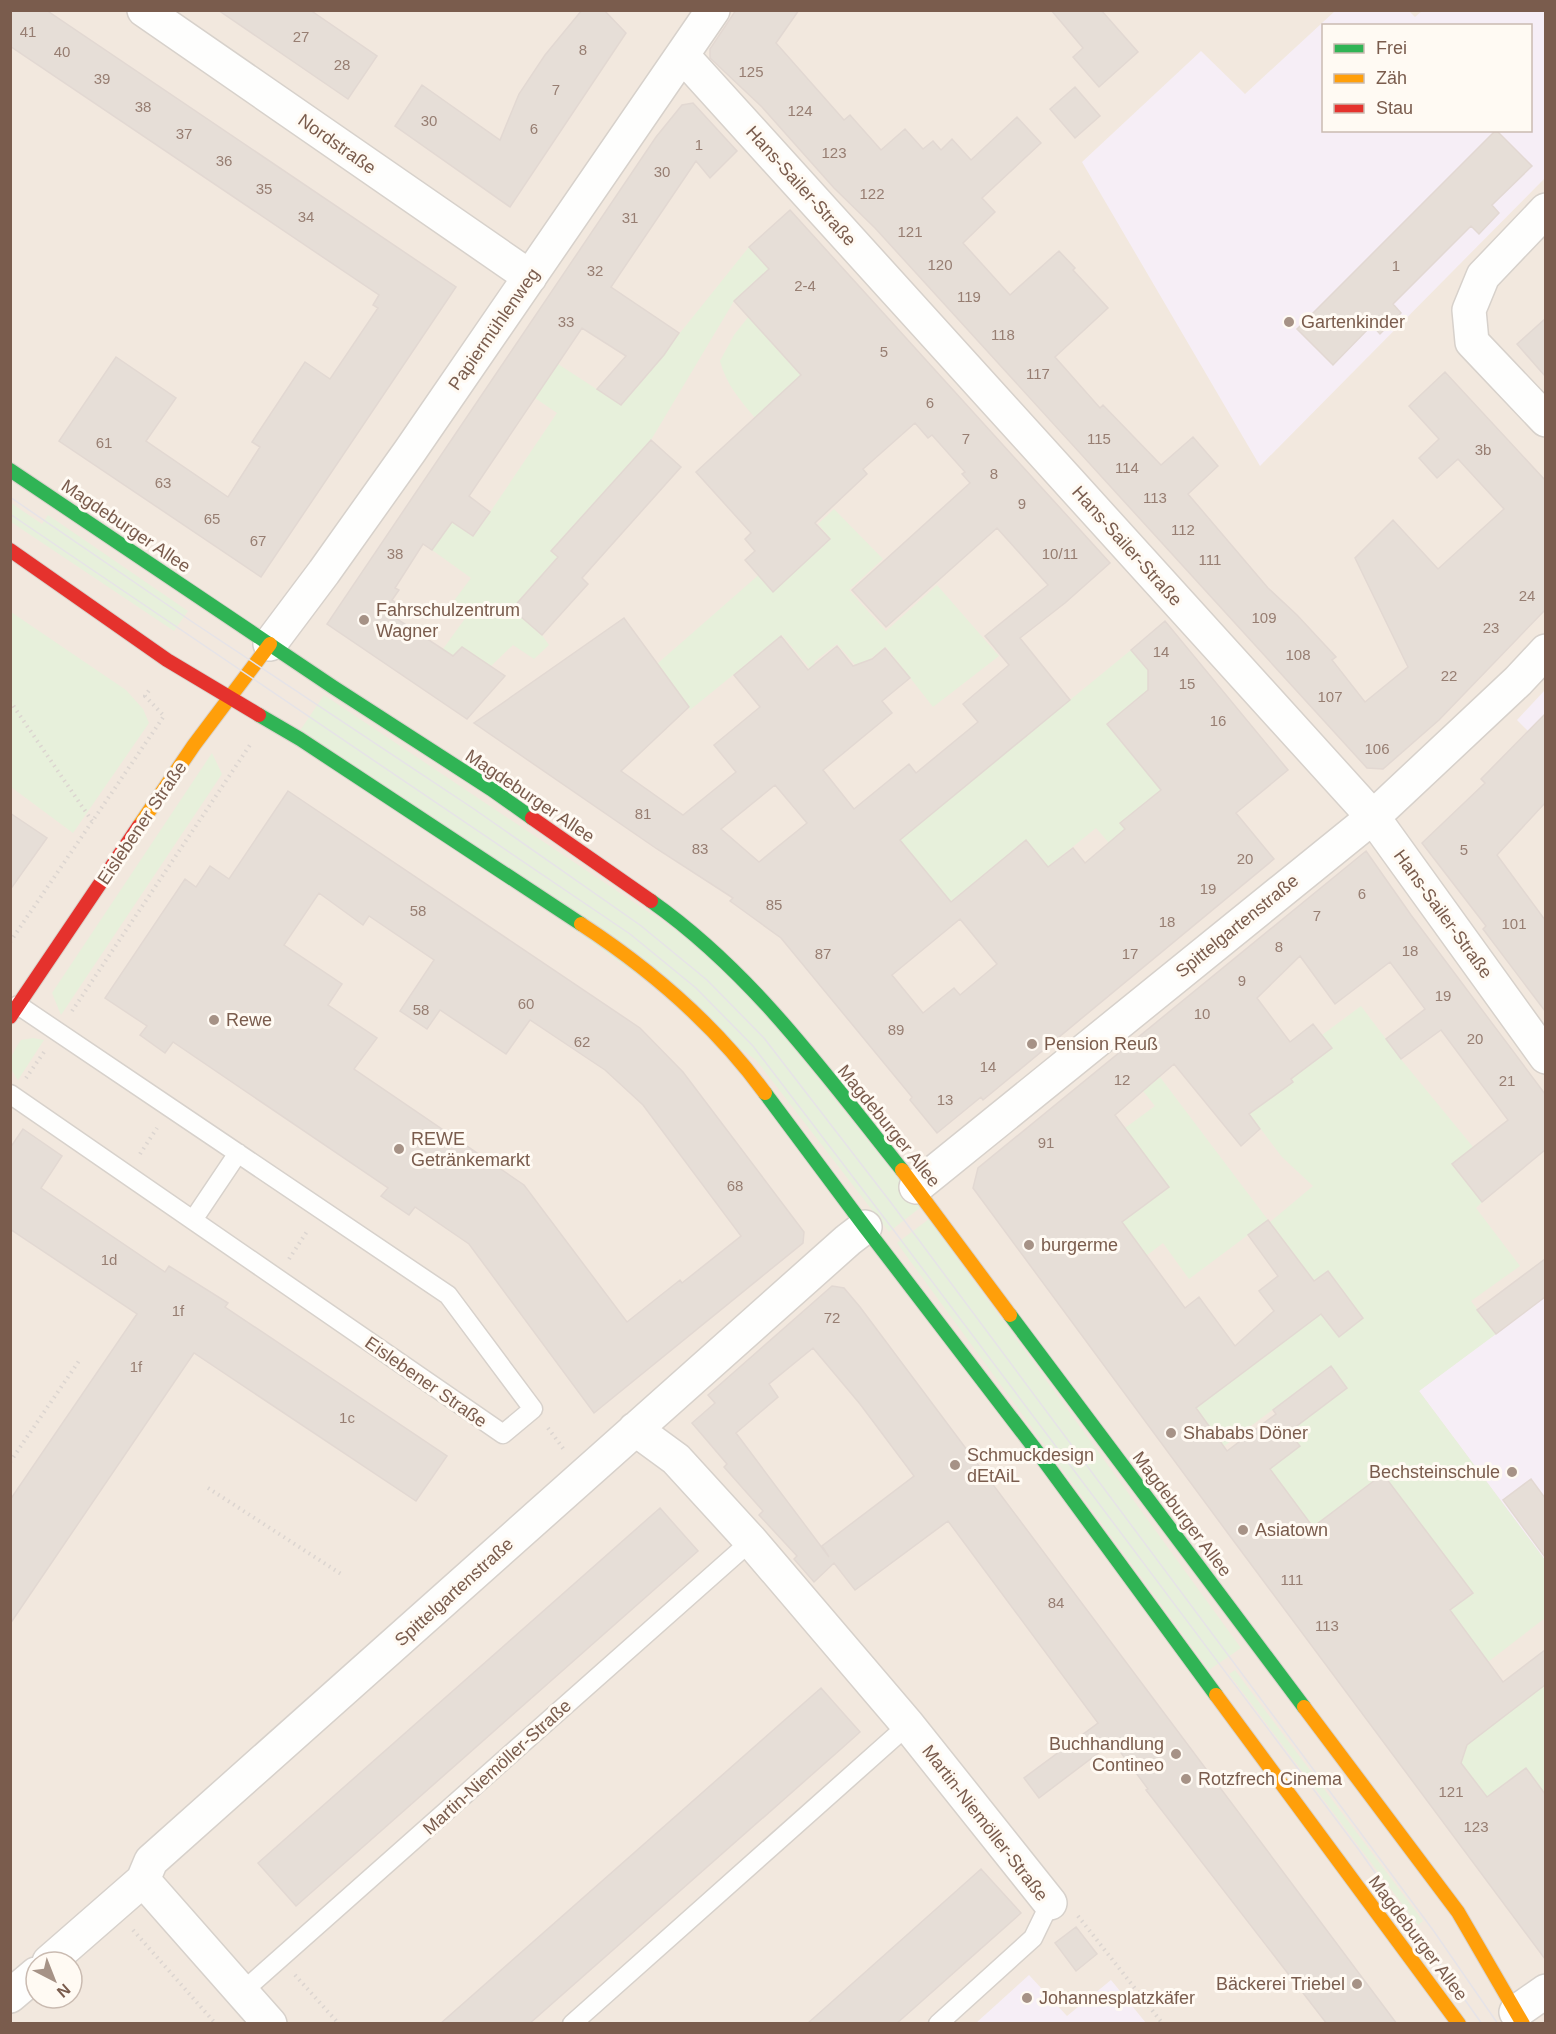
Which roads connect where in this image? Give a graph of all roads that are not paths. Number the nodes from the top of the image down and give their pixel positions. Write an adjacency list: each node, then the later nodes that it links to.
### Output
1 (144, 10): 5 (street, Nordstraße)
2 (713, 10): 3 (street, Papiermühlenweg)
3 (683, 56): 5 (street, Papiermühlenweg); 12 (street, Hans-Sailer-Straße)
4 (1545, 210): 6 (street)
5 (530, 278): 9 (street, Papiermühlenweg)
6 (1545, 420)
7 (10, 470): 9 (main road, Magdeburger Allee)
8 (10, 550): 11 (main road, Magdeburger Allee)
9 (270, 644): 11 (main road, Eislebener Straße); 17 (main road, Magdeburger Allee)
10 (1545, 651): 12 (street, Spittelgartenstraße)
11 (230, 697): 13 (main road, Eislebener Straße); 19 (main road, Magdeburger Allee)
12 (1373, 817): 14 (street, Hans-Sailer-Straße); 17 (street, Spittelgartenstraße)
13 (14, 1011): 16 (lane, Eislebener Straße)
14 (1545, 1057)
15 (12, 1095): 18 (lane, Eislebener Straße)
16 (238, 1153): 18 (lane); 18 (lane, Eislebener Straße)
17 (916, 1187): 30 (main road, Magdeburger Allee)
18 (192, 1220)
19 (865, 1227): 20 (street, Spittelgartenstraße); 34 (main road, Magdeburger Allee)
20 (635, 1430): 21 (street, Martin-Niemöller-Straße); 23 (street, Spittelgartenstraße)
21 (751, 1541): 22 (street, Martin-Niemöller-Straße); 28 (lane, Martin-Niemöller-Straße)
22 (908, 1725): 24 (street, Martin-Niemöller-Straße); 32 (lane)
23 (143, 1880): 25 (street, Spittelgartenstraße); 28 (street)
24 (1050, 1903): 33 (lane, Martin-Niemöller-Straße)
25 (62, 1950)
26 (24, 1984): 29 (street)
27 (1545, 1991): 30 (street)
28 (242, 1992): 31 (street)
29 (10, 1996)
30 (1519, 2018)
31 (270, 2024)
32 (572, 2024)
33 (938, 2024)
34 (1459, 2024)

